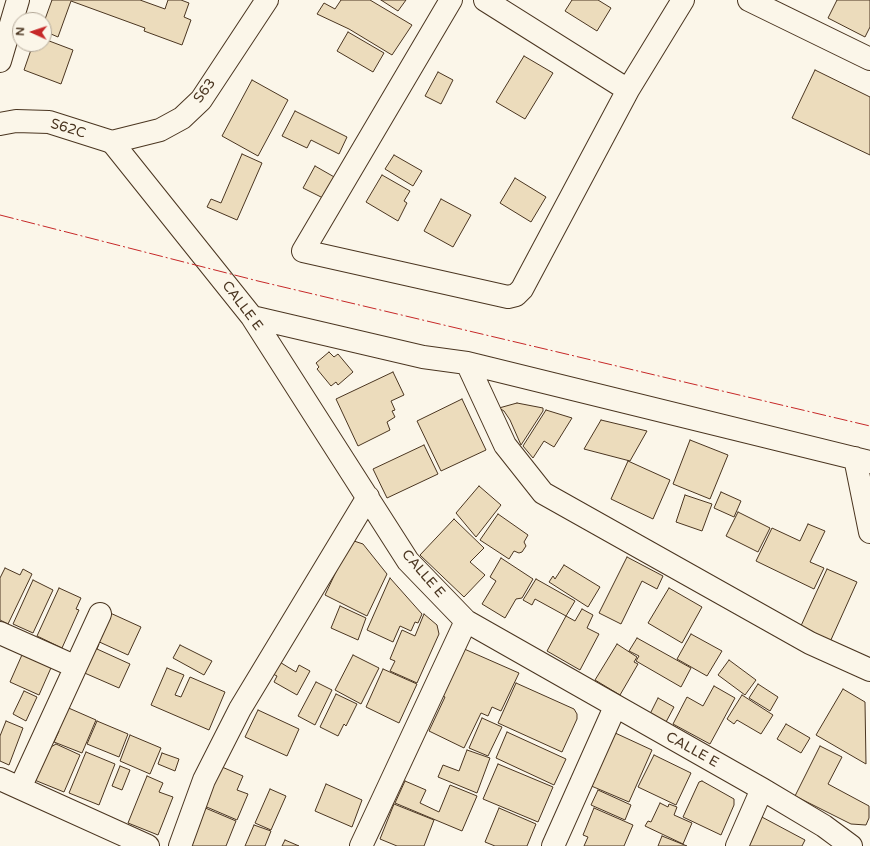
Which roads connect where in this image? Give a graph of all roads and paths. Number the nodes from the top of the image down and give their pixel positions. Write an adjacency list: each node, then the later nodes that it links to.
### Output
1 (18, 0): 8 (street)
2 (268, 0): 11 (street, S63)
3 (451, 0): 9 (street)
4 (485, 0): 9 (street)
5 (684, 0): 9 (street)
6 (749, 0): 7 (street)
7 (870, 59)
8 (0, 61)
9 (628, 90)
10 (0, 124): 11 (street, S62C)
11 (112, 142): 12 (street, CALLE E)
12 (252, 317): 13 (street); 15 (street, CALLE E)
13 (467, 363): 14 (street); 21 (street)
14 (863, 460): 16 (street)
15 (368, 497): 18 (street, CALLE E); 27 (street)
16 (870, 532)
17 (100, 614): 20 (street)
18 (466, 621): 22 (street, CALLE E); 28 (street)
19 (0, 633): 20 (street)
20 (74, 666): 24 (street)
21 (870, 670)
22 (615, 707): 25 (street, CALLE E); 29 (street)
23 (0, 779): 24 (street)
24 (20, 788): 26 (street)
25 (762, 790): 30 (street); 31 (street, CALLE E)
26 (148, 846)
27 (180, 846)
28 (361, 846)
29 (553, 846)
30 (737, 846)
31 (851, 846)

